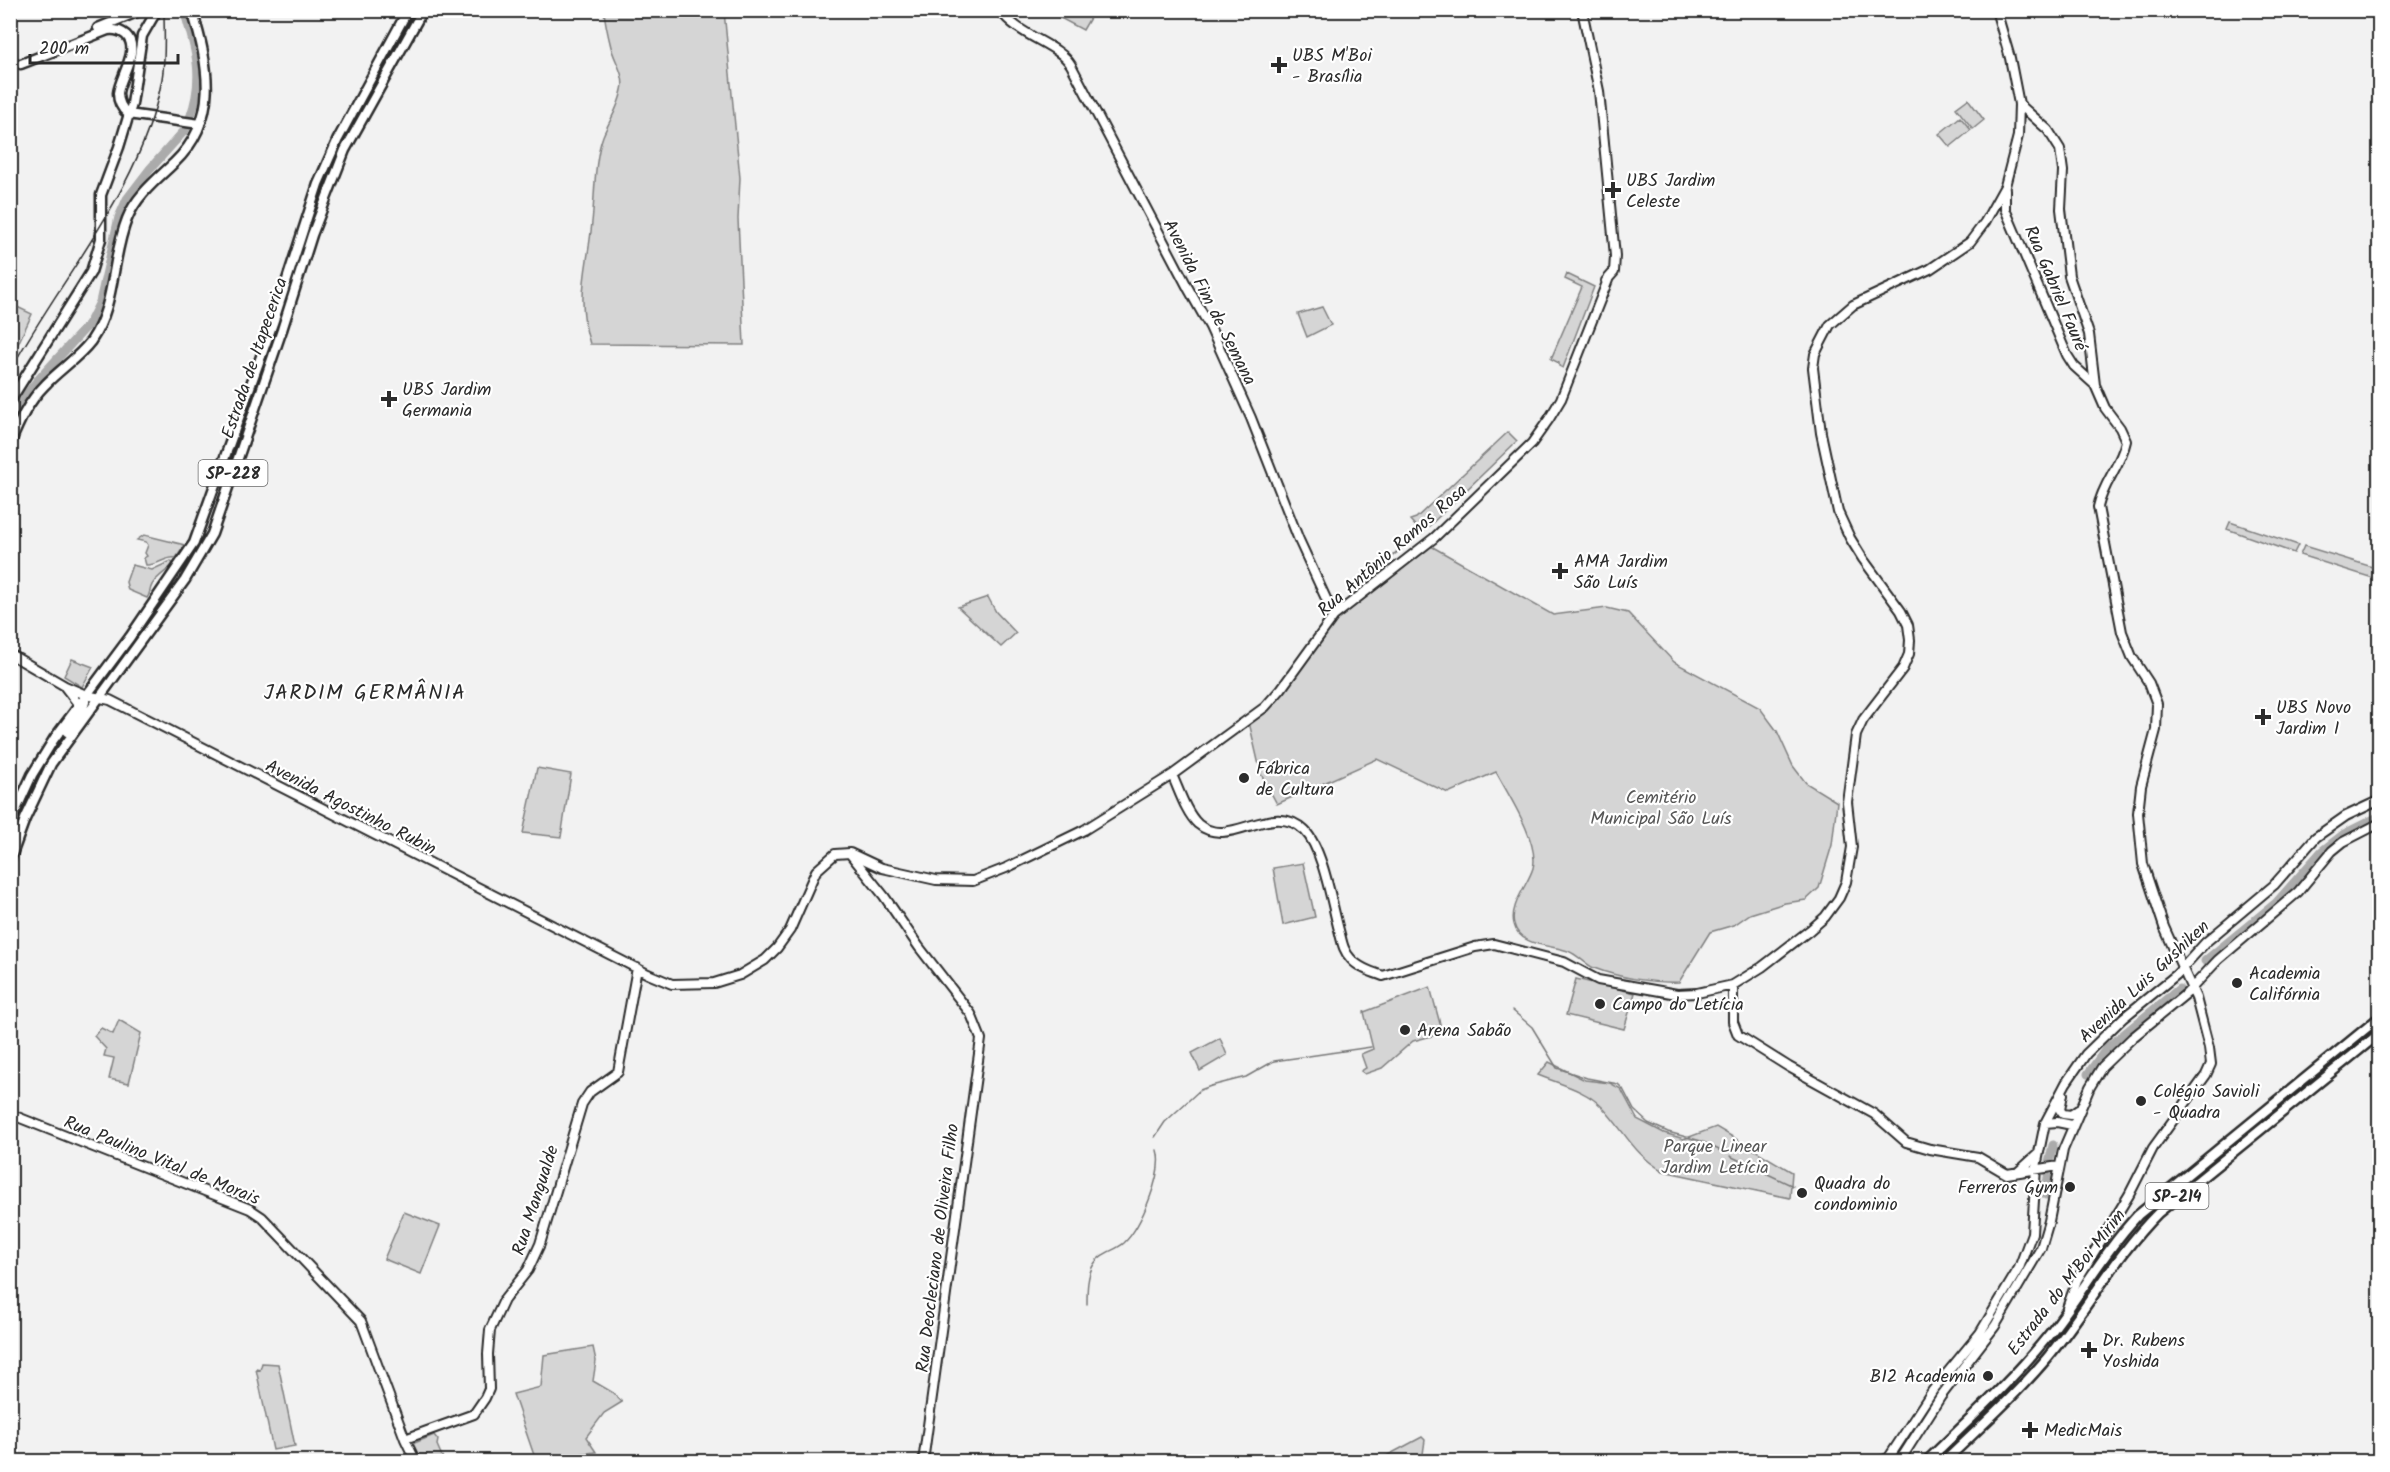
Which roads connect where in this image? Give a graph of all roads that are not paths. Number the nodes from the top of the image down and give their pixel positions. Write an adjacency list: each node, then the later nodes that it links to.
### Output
1 (142, 10): 10 (main road)
2 (157, 10): 11 (main road)
3 (192, 10): 12 (main road)
4 (197, 10): 12 (main road)
5 (408, 10): 23 (main road, Estrada de Itapecerica / SP-228)
6 (423, 10): 24 (main road, Estrada de Itapecerica / SP-228)
7 (1000, 10): 30 (main road, Avenida Fim de Semana)
8 (1581, 10): 30 (main road, Rua Antônio Ramos Rosa)
9 (1996, 10): 15 (main road)
10 (131, 15): 11 (main road); 13 (main road)
11 (149, 23): 17 (main road)
12 (203, 45): 19 (main road)
13 (21, 64): 14 (main road); 17 (main road)
14 (10, 68)
15 (2019, 104): 16 (main road); 18 (main road)
16 (2029, 113): 18 (main road); 25 (main road)
17 (128, 114): 19 (main road); 28 (main road)
18 (2019, 117): 20 (main road)
19 (200, 124): 29 (main road)
20 (2005, 186): 21 (main road); 22 (main road)
21 (2006, 209): 22 (main road); 26 (main road, Rua Gabriel Fauré)
22 (1993, 210): 46 (main road)
23 (295, 255): 24 (main road); 31 (main road, Estrada de Itapecerica / SP-228)
24 (282, 330): 35 (main road, Estrada de Itapecerica / SP-228)
25 (2094, 368): 26 (main road, Rua Gabriel Fauré); 27 (main road)
26 (2083, 375): 27 (main road, Rua Gabriel Fauré)
27 (2095, 386): 45 (main road)
28 (10, 401)
29 (10, 444)
30 (1334, 616): 38 (main road, Rua Antônio Ramos Rosa)
31 (130, 637): 34 (main road, Estrada de Itapecerica / SP-228); 35 (main road)
32 (10, 654): 33 (main road)
33 (64, 686): 34 (main road, Avenida Agostinho Rubin); 36 (main road)
34 (86, 695): 35 (main road, Avenida Agostinho Rubin); 36 (main road, Estrada de Itapecerica / SP-228); 37 (main road)
35 (99, 697): 37 (main road, Estrada de Itapecerica / SP-228); 44 (main road, Avenida Agostinho Rubin)
36 (79, 705): 40 (main road, Estrada de Itapecerica / SP-228)
37 (58, 754): 43 (main road, Estrada de Itapecerica / SP-228)
38 (1173, 775): 42 (main road, Rua Antônio Ramos Rosa); 46 (main road)
39 (2379, 800): 45 (main road, Avenida Luis Gushiken)
40 (10, 823)
41 (2379, 823): 47 (main road, Avenida Luis Gushiken)
42 (850, 853): 44 (main road, Avenida Agostinho Rubin); 68 (main road, Rua Deocleciano de Oliveira Filho)
43 (10, 860)
44 (637, 968): 65 (main road, Rua Mangualde)
45 (2182, 969): 47 (main road); 50 (main road, Avenida Luis Gushiken)
46 (1733, 985): 60 (main road)
47 (2192, 988): 52 (main road, Avenida Luis Gushiken); 61 (main road)
48 (2379, 1017): 51 (main road, Estrada do M'Boi Mirim / SP-214)
49 (2379, 1033): 54 (main road, Estrada do M'Boi Mirim / SP-214)
50 (2066, 1083): 52 (main road); 55 (main road, Avenida Luis Gushiken)
51 (2274, 1104): 54 (main road); 62 (main road, Estrada do M'Boi Mirim / SP-214)
52 (2083, 1105): 56 (main road, Avenida Luis Gushiken)
53 (10, 1114): 65 (main road, Rua Paulino Vital de Morais)
54 (2268, 1122): 63 (main road, Estrada do M'Boi Mirim / SP-214)
55 (2045, 1123): 56 (main road); 57 (main road, Avenida Luis Gushiken)
56 (2072, 1125): 58 (main road, Avenida Luis Gushiken)
57 (2038, 1153): 59 (main road, Avenida Luis Gushiken); 60 (main road)
58 (2060, 1166): 59 (main road); 70 (main road, Avenida Luis Gushiken)
59 (2036, 1170): 60 (main road); 66 (main road, Avenida Luis Gushiken)
60 (2014, 1174)
61 (2077, 1280): 62 (main road); 64 (main road)
62 (2082, 1292): 63 (main road); 64 (main road, Estrada do M'Boi Mirim / SP-214)
63 (2089, 1304): 72 (main road, Estrada do M'Boi Mirim / SP-214)
64 (2064, 1316): 71 (main road, Estrada do M'Boi Mirim / SP-214)
65 (405, 1439): 67 (main road, Rua Paulino Vital de Morais)
66 (1888, 1460): 69 (main road)
67 (416, 1461)
68 (924, 1461)
69 (1878, 1461)
70 (1899, 1461)
71 (1926, 1461)
72 (1944, 1461)

